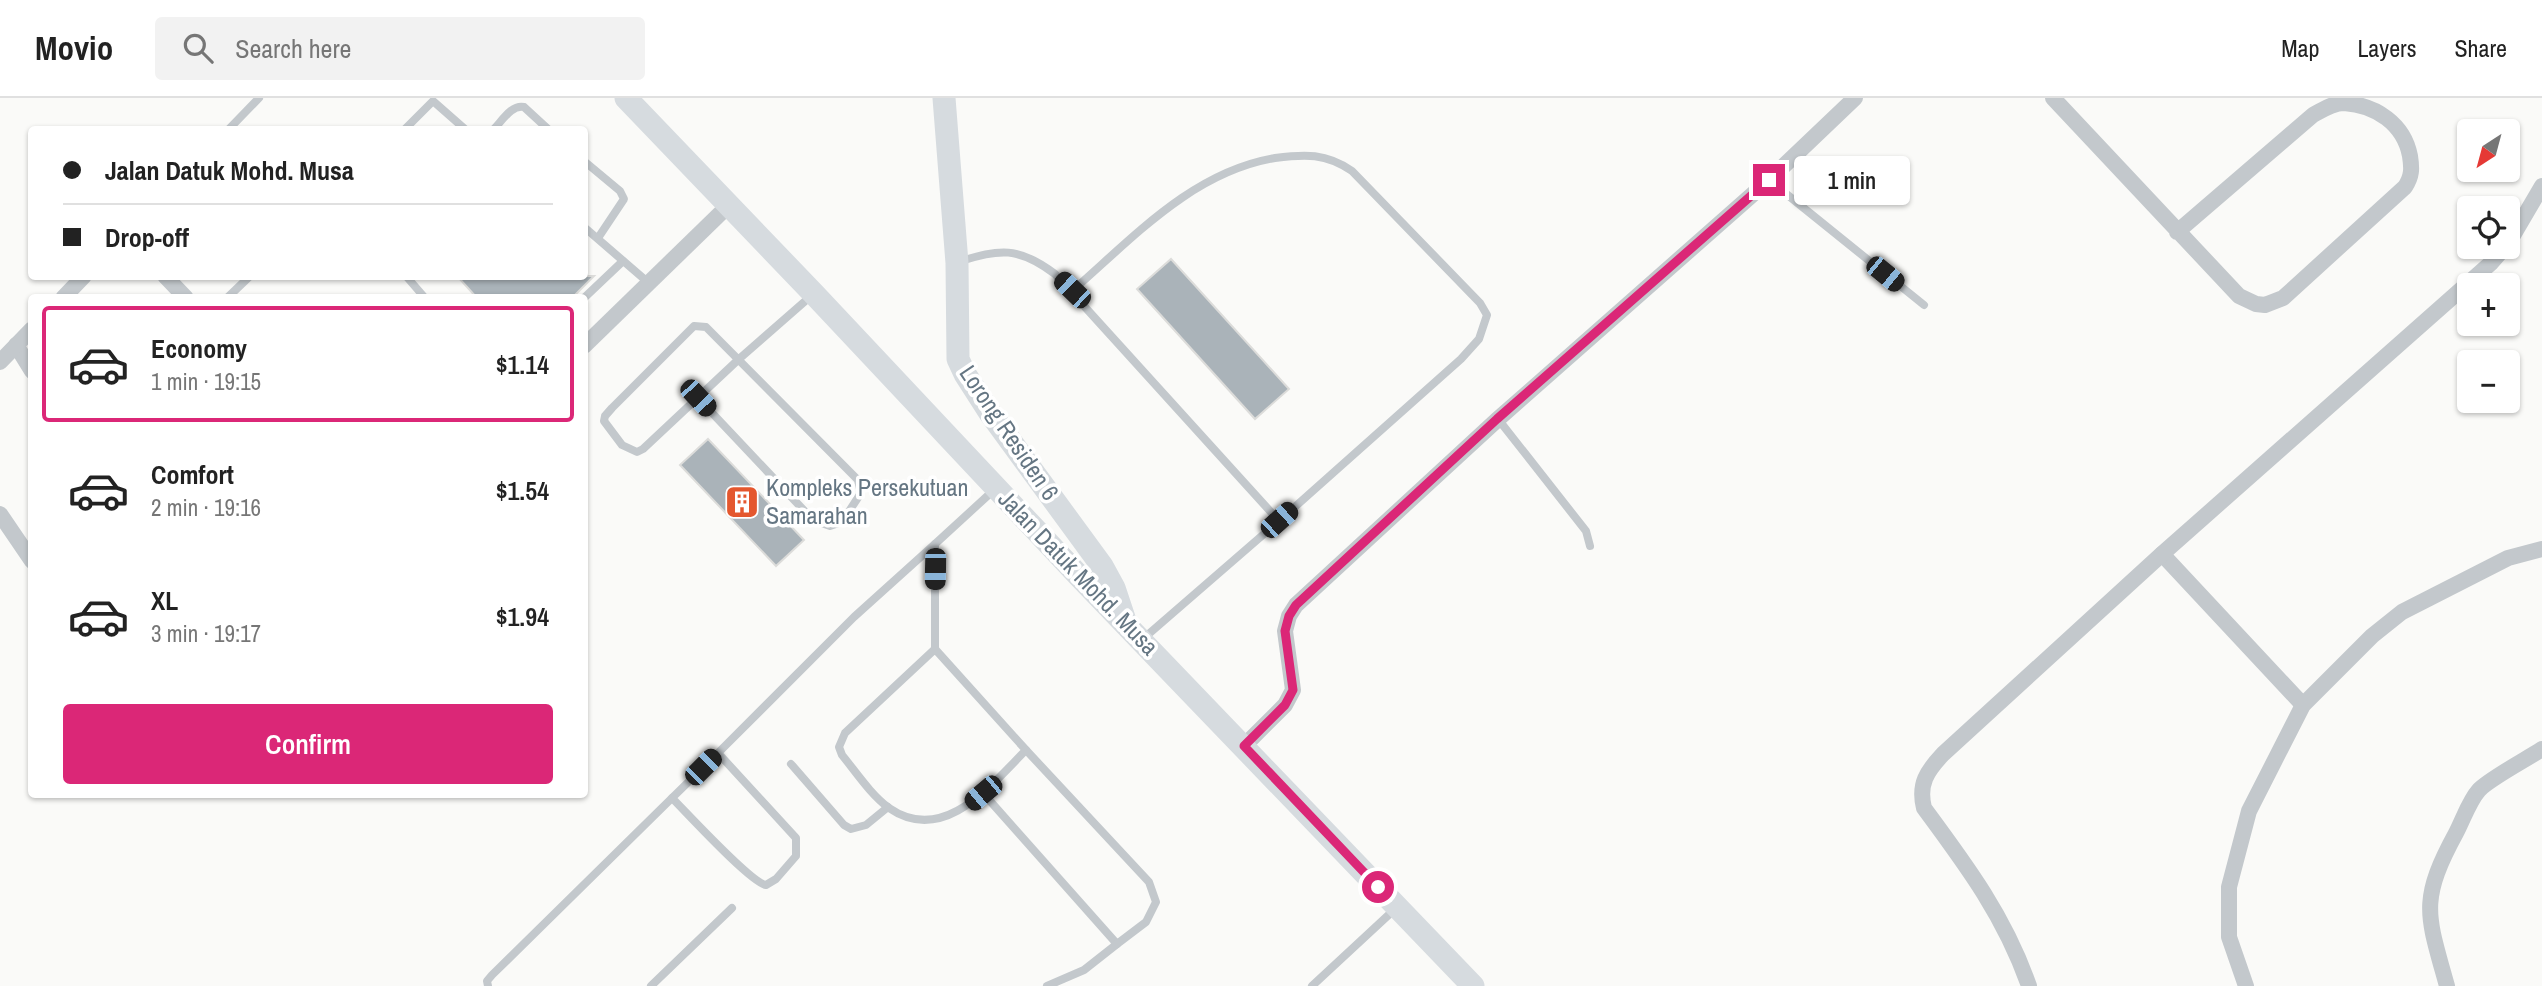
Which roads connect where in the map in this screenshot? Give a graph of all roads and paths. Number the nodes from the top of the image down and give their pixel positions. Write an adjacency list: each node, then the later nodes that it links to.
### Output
1 (259, 98): 7 (lane)
2 (626, 98): 15 (main road, Jalan Datuk Mohd. Musa)
3 (944, 98): 22 (main road, Lorong Residen 6)
4 (1855, 98): 13 (street)
5 (2053, 98): 18 (street)
6 (431, 100): 8 (lane); 9 (lane)
7 (232, 126)
8 (408, 126)
9 (461, 126)
10 (497, 126): 11 (lane)
11 (545, 126)
12 (588, 164): 19 (lane)
13 (1769, 180): 35 (lane); 43 (street)
14 (2542, 186): 16 (street)
15 (729, 205): 27 (street); 34 (main road, Jalan Datuk Mohd. Musa)
16 (2520, 223)
17 (588, 230): 19 (lane)
18 (2177, 232): 18 (street)
19 (597, 238): 21 (lane)
20 (2495, 259): 50 (street)
21 (622, 261): 27 (lane); 33 (lane)
22 (957, 263): 28 (lane); 52 (main road, Lorong Residen 6)
23 (80, 280): 29 (street)
24 (169, 280): 30 (street)
25 (246, 280): 31 (lane)
26 (410, 280): 32 (lane)
27 (650, 285): 37 (street)
28 (1072, 290): 46 (lane); 46 (lane)
29 (67, 294)
30 (182, 294)
31 (231, 294)
32 (422, 294)
33 (588, 294)
34 (814, 294): 39 (lane); 44 (main road, Jalan Datuk Mohd. Musa)
35 (1924, 305)
36 (28, 333): 38 (street)
37 (588, 342)
38 (16, 345): 40 (street); 41 (street)
39 (739, 359): 42 (lane); 42 (lane); 42 (lane)
40 (0, 362)
41 (28, 364)
42 (698, 398)
43 (1497, 419): 48 (lane); 56 (street)
44 (996, 488): 47 (lane); 52 (main road, Jalan Datuk Mohd. Musa)
45 (0, 514): 51 (street)
46 (1279, 520): 53 (lane)
47 (935, 544): 54 (lane); 59 (lane)
48 (1590, 546)
49 (2542, 549): 55 (street)
50 (2162, 554): 55 (street); 72 (street)
51 (28, 555)
52 (1126, 624): 53 (main road, Jalan Datuk Mohd. Musa)
53 (1142, 640): 56 (main road, Jalan Datuk Mohd. Musa)
54 (934, 649): 58 (lane); 63 (lane)
55 (2303, 705): 73 (street)
56 (1244, 746): 64 (main road, Jalan Datuk Mohd. Musa)
57 (2542, 749): 74 (street)
58 (1026, 750): 61 (lane); 66 (lane)
59 (718, 753): 62 (lane); 62 (lane)
60 (791, 764): 63 (lane)
61 (983, 793): 63 (lane); 66 (lane)
62 (672, 798): 67 (lane)
63 (888, 807)
64 (1397, 907): 70 (lane); 71 (main road, Jalan Datuk Mohd. Musa)
65 (732, 908): 68 (lane)
66 (1117, 944): 69 (lane)
67 (488, 986)
68 (651, 986)
69 (1047, 986)
70 (1312, 986)
71 (1473, 986)
72 (2029, 986)
73 (2246, 986)
74 (2447, 986)

